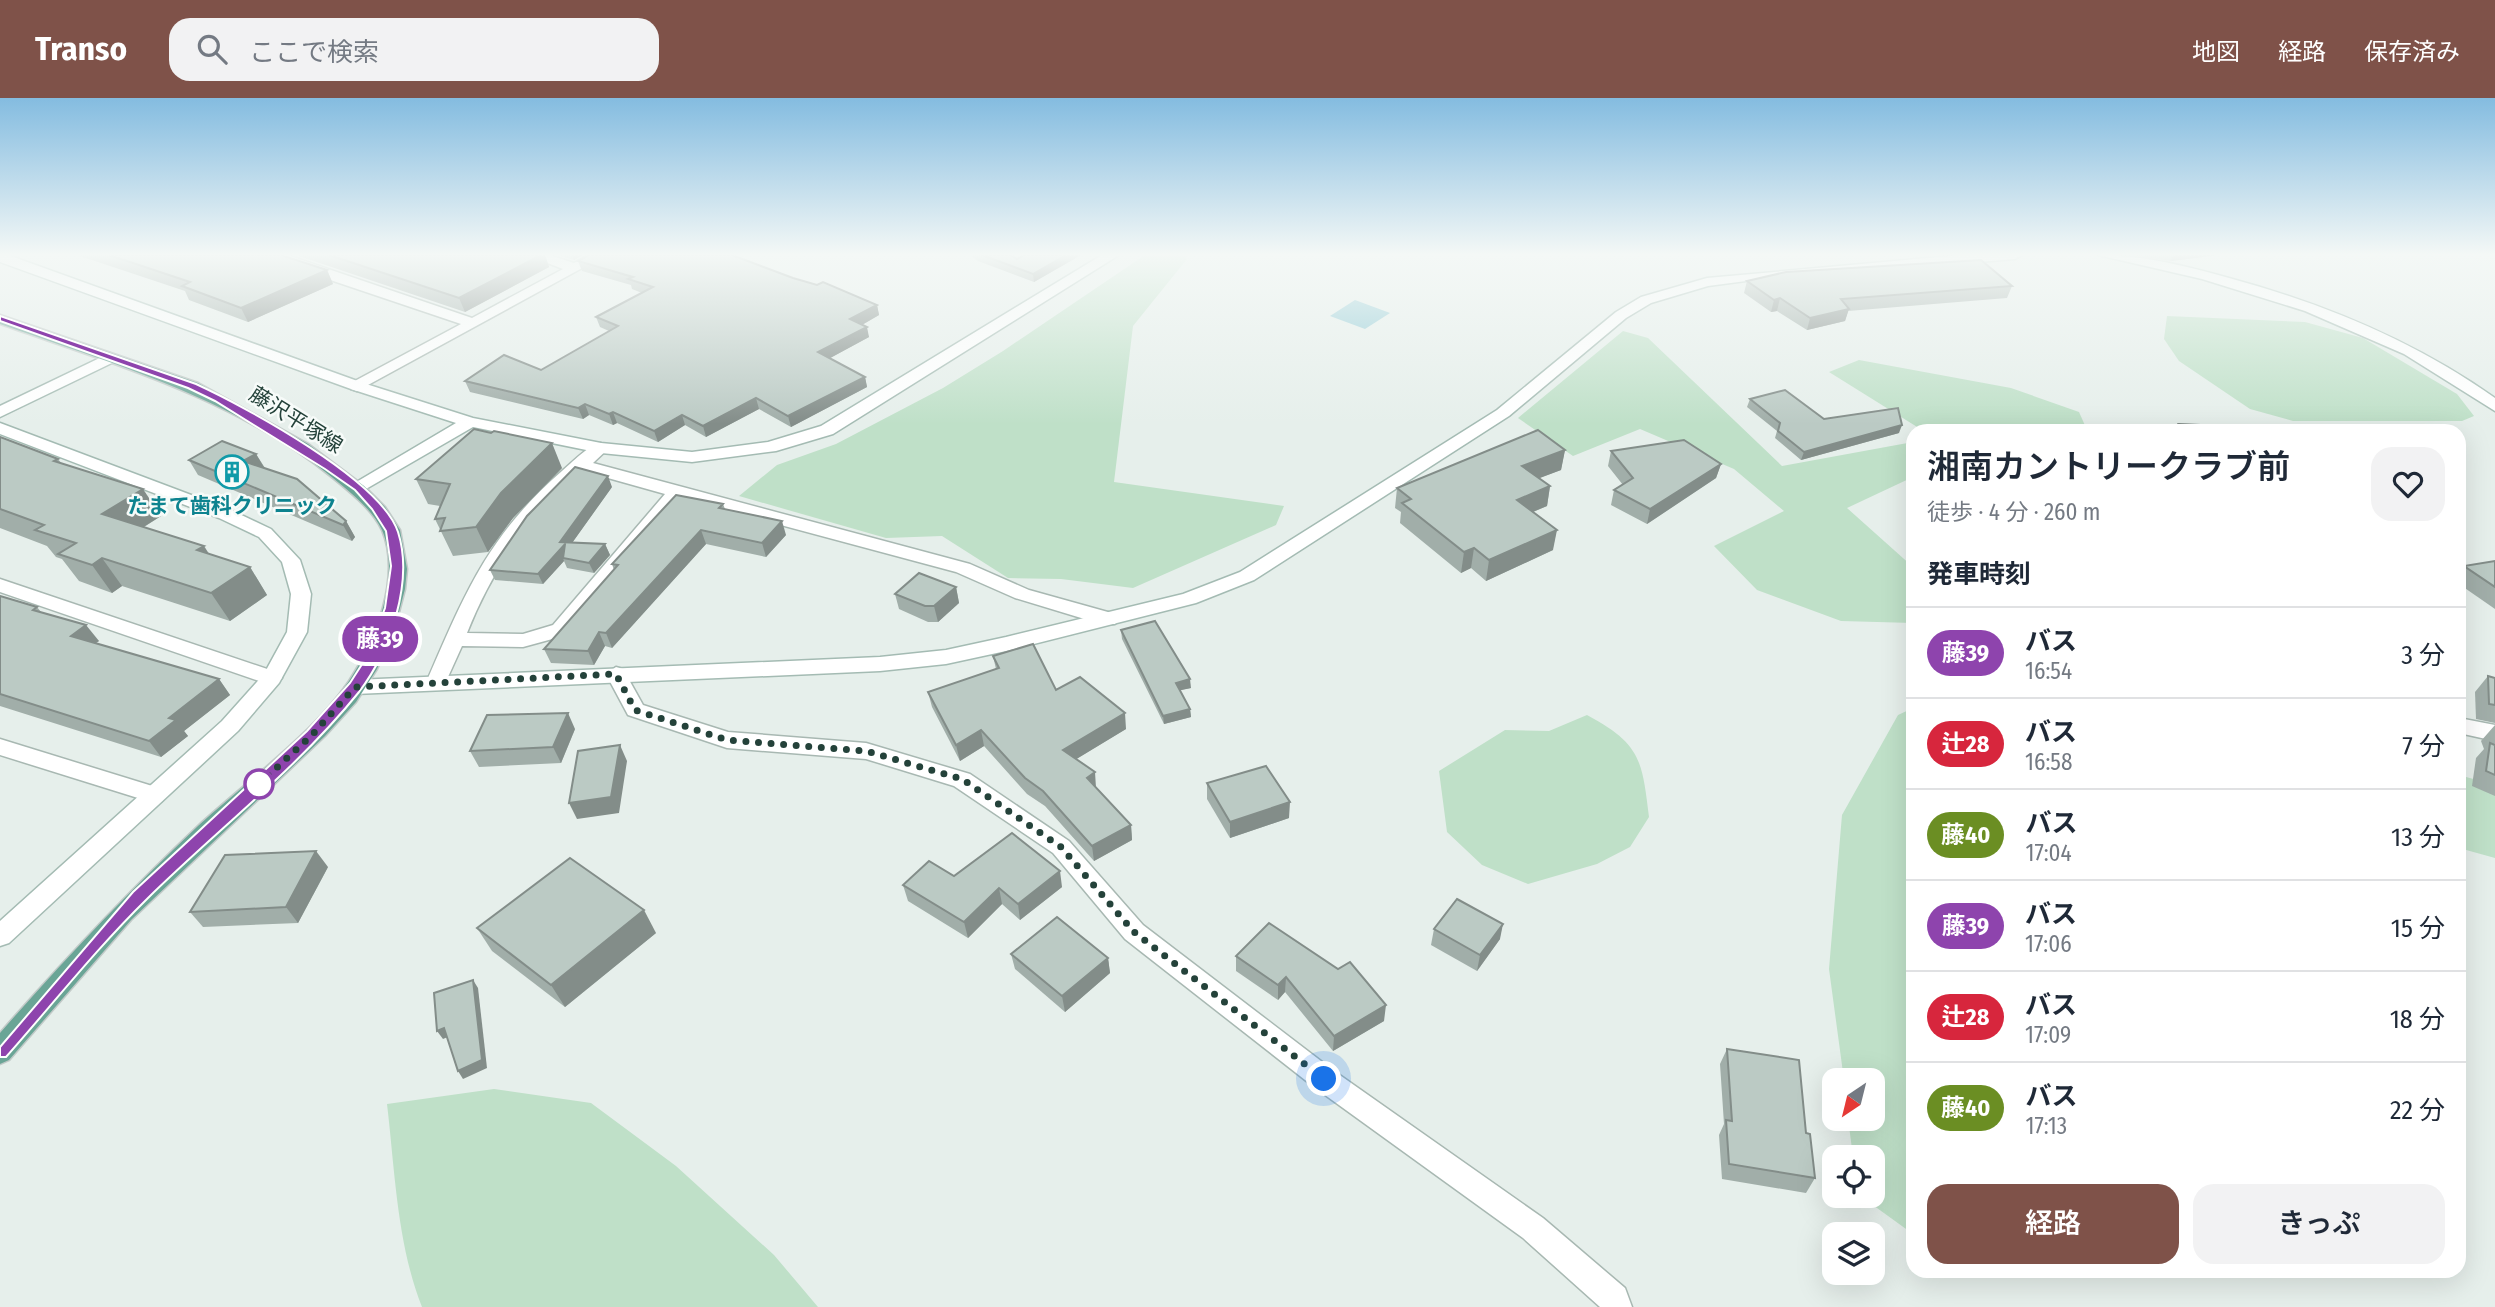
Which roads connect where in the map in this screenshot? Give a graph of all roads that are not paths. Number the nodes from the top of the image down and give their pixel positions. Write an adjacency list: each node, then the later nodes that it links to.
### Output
1 (150, 311): 10 (street)
2 (439, 311): 8 (street)
3 (495, 311): 8 (street)
4 (1021, 311): 15 (street)
5 (1627, 311): 20 (street)
6 (2317, 311): 11 (street)
7 (0, 319): 9 (main road, 藤沢平塚線)
8 (474, 323): 10 (street)
9 (110, 358): 12 (street); 17 (main road, 藤沢平塚線)
10 (356, 386): 13 (street)
11 (2495, 406)
12 (0, 412)
13 (470, 422): 15 (street); 17 (street)
14 (0, 428): 23 (street)
15 (601, 448): 16 (street)
16 (579, 465): 18 (street); 21 (street)
17 (359, 488): 25 (main road, 藤沢平塚線)
18 (675, 493): 20 (street); 21 (street)
19 (0, 585): 23 (street)
20 (1108, 619): 22 (street)
21 (456, 639): 24 (street)
22 (616, 674): 24 (street); 32 (street)
23 (272, 678): 29 (street)
24 (436, 683): 25 (street)
25 (355, 687): 31 (main road, 藤沢平塚線)
26 (2466, 727): 27 (street)
27 (2495, 733)
28 (0, 747): 29 (street)
29 (154, 795): 30 (street)
30 (4, 927)
31 (0, 1052)
32 (1617, 1307)

